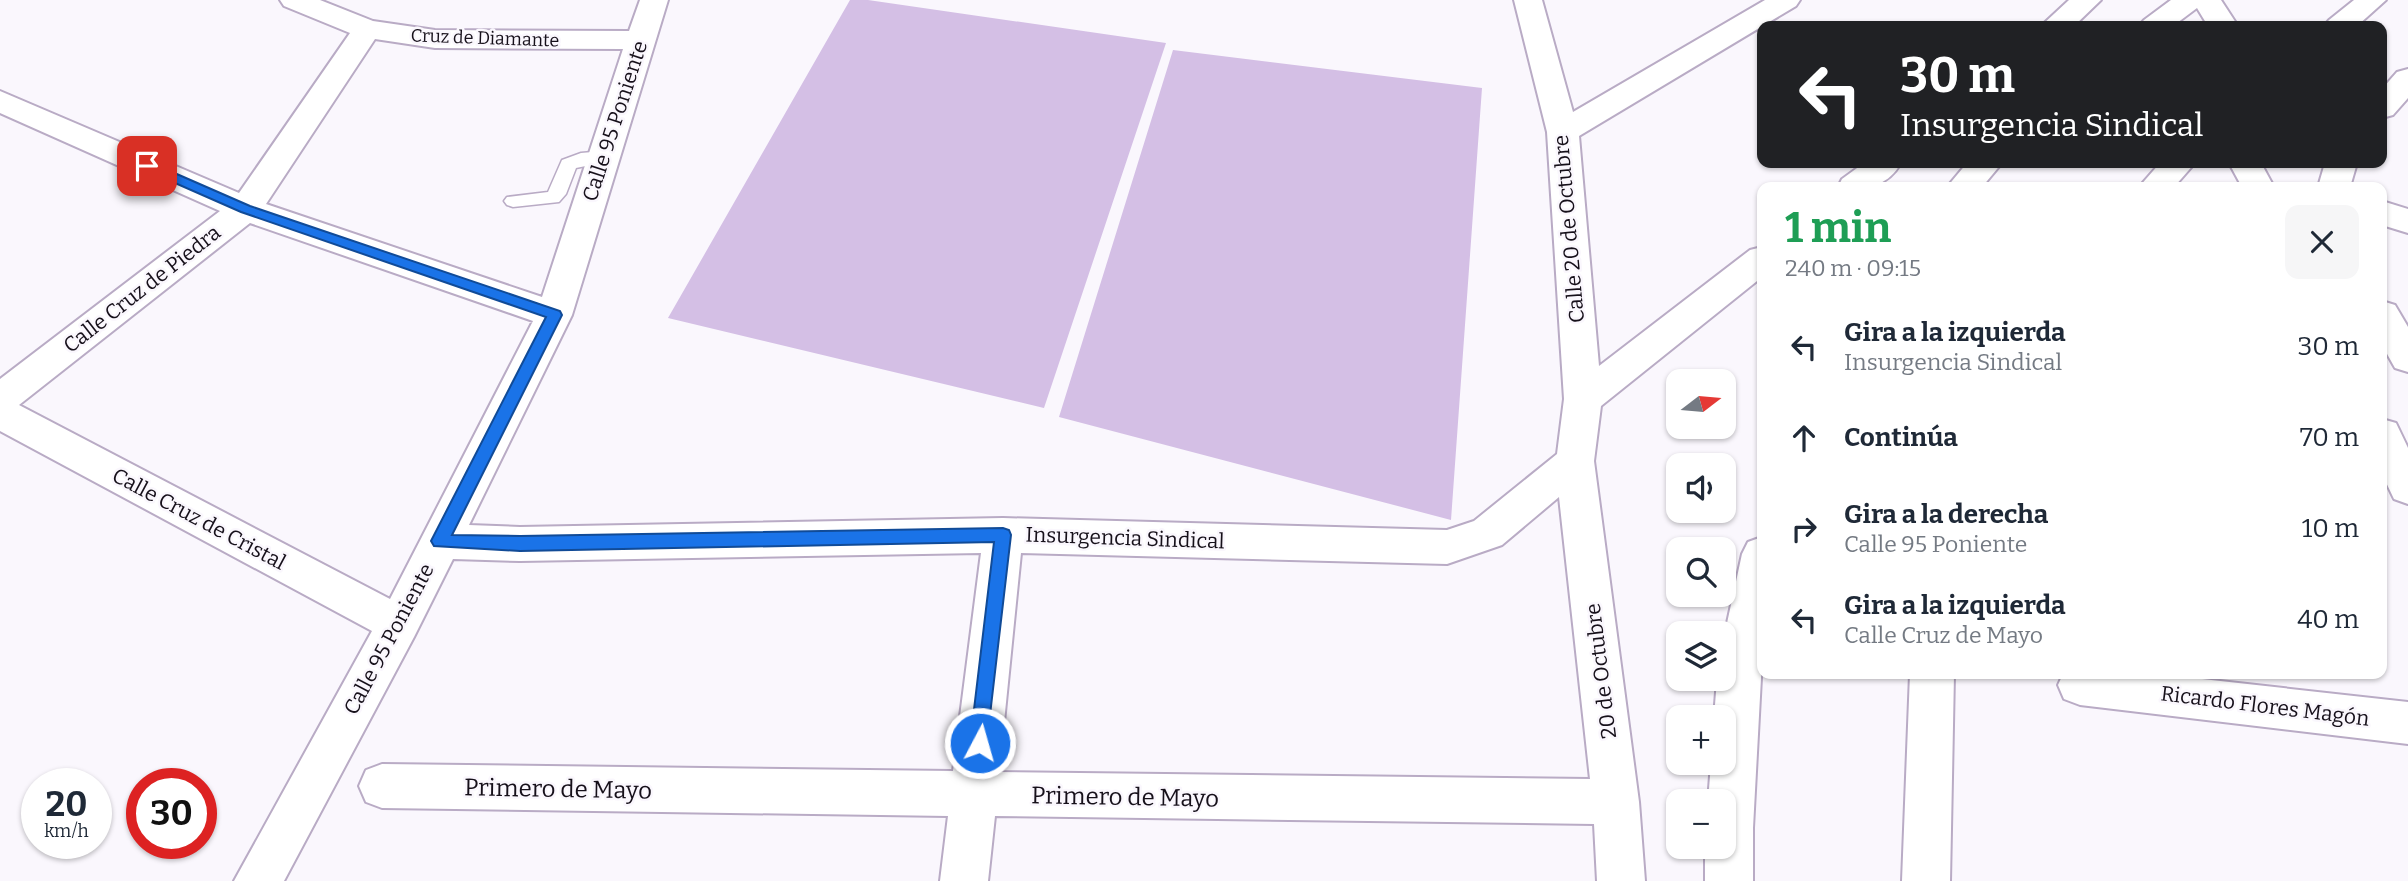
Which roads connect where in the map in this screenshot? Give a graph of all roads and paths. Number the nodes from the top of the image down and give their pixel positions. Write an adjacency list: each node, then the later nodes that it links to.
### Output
1 (294, 0): 11 (street, Cruz de Diamante)
2 (654, 0): 12 (street, Calle 95 Poniente)
3 (1528, 0): 14 (street, Calle 20 de Octubre)
4 (1786, 0): 14 (street)
5 (2087, 0): 8 (street)
6 (2207, 0): 9 (street)
7 (2372, 0): 10 (street)
8 (2062, 21)
9 (2219, 21)
10 (2345, 21)
11 (367, 29): 12 (street, Cruz de Diamante); 23 (street, Calle Cruz de Piedra)
12 (641, 40): 15 (street, Calle 95 Poniente)
13 (0, 101): 23 (street)
14 (1563, 132): 31 (street, Calle 20 de Octubre)
15 (604, 157): 22 (lane); 27 (street, Calle 95 Poniente)
16 (1879, 168): 19 (street)
17 (1981, 168): 20 (street)
18 (2174, 168): 21 (street)
19 (1860, 182)
20 (1968, 182)
21 (2160, 182)
22 (513, 201)
23 (246, 209): 27 (street); 30 (street, Calle Cruz de Piedra)
24 (2387, 215): 25 (street)
25 (2408, 221)
26 (1757, 263): 31 (street)
27 (555, 315): 38 (street, Calle 95 Poniente)
28 (2387, 322): 29 (street)
29 (2408, 358)
30 (0, 399)
31 (1583, 399): 34 (street, Calle 20 de Octubre)
32 (0, 413): 40 (street, Calle Cruz de Cristal)
33 (2387, 445): 36 (street)
34 (1576, 461): 37 (street, Insurgencia Sindical); 46 (street, 20 de Octubre)
35 (2387, 487): 36 (street)
36 (2408, 489)
37 (1003, 535): 38 (street, Insurgencia Sindical); 45 (street)
38 (440, 541): 40 (street, Calle 95 Poniente)
39 (1757, 579): 50 (street)
40 (399, 624): 47 (street, Calle 95 Poniente)
41 (1932, 679): 51 (street)
42 (2080, 685): 43 (street, Ricardo Flores Magón)
43 (2408, 723)
44 (382, 786): 45 (street, Primero de Mayo)
45 (974, 795): 46 (street, Primero de Mayo); 48 (street)
46 (1616, 802): 49 (street, 20 de Octubre)
47 (258, 881)
48 (964, 881)
49 (1621, 881)
50 (1729, 881)
51 (1926, 881)

